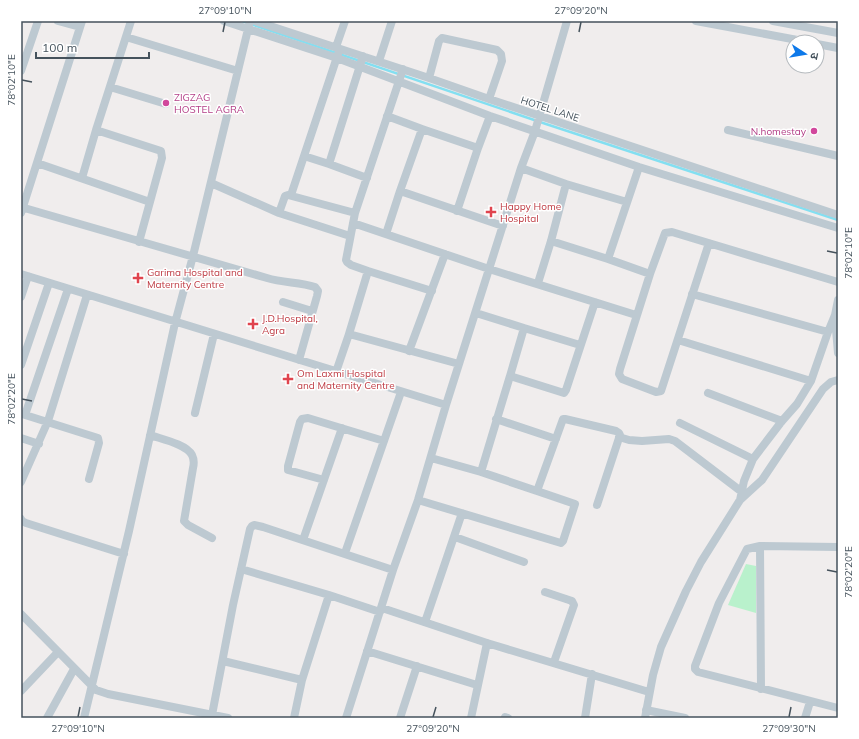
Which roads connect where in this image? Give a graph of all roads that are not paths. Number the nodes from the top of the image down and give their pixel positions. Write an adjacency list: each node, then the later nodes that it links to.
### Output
1 (38, 21): 21 (street)
2 (58, 21): 10 (street)
3 (131, 21): 13 (street)
4 (224, 21): 11 (street)
5 (345, 21): 16 (street)
6 (392, 21): 20 (street)
7 (567, 21): 32 (street)
8 (696, 21): 14 (street)
9 (773, 21): 12 (street)
10 (80, 24): 40 (street)
11 (250, 24): 16 (street, HOTEL LANE); 19 (street); 24 (street)
12 (838, 33)
13 (126, 37): 24 (street); 27 (street)
14 (785, 38)
15 (825, 46): 17 (street)
16 (338, 48): 18 (street, HOTEL LANE); 19 (street)
17 (838, 48)
18 (363, 56): 20 (street, HOTEL LANE); 22 (street)
19 (337, 58): 22 (street); 38 (street)
20 (379, 61): 23 (street, HOTEL LANE)
21 (22, 67)
22 (360, 67): 26 (street); 41 (street)
23 (403, 69): 25 (street, HOTEL LANE); 26 (street)
24 (238, 72): 46 (street)
25 (429, 78): 28 (street, HOTEL LANE); 28 (street)
26 (399, 82): 30 (street); 31 (street)
27 (110, 87): 29 (street); 34 (street)
28 (489, 99): 32 (street, HOTEL LANE)
29 (166, 104)
30 (387, 116): 33 (street); 45 (street)
31 (490, 116): 36 (street); 37 (street)
32 (540, 116): 36 (street); 56 (street, HOTEL LANE)
33 (422, 129): 37 (street); 48 (street)
34 (96, 130): 44 (street); 50 (street)
35 (728, 130): 39 (street)
36 (535, 131): 42 (street); 43 (street)
37 (478, 148): 53 (street)
38 (304, 156): 41 (street); 49 (street)
39 (838, 156)
40 (37, 163): 44 (street); 52 (street)
41 (329, 164): 45 (street)
42 (639, 167): 51 (street); 59 (street)
43 (521, 168): 47 (street); 58 (street)
44 (82, 178): 50 (street)
45 (367, 178): 55 (street)
46 (211, 183): 54 (street); 66 (street)
47 (566, 184): 51 (street); 62 (street)
48 (400, 191): 53 (street); 60 (street)
49 (291, 195): 54 (street); 55 (street)
50 (150, 202): 63 (street)
51 (627, 202): 67 (street)
52 (22, 209): 63 (street)
53 (457, 210): 58 (street)
54 (279, 213): 61 (street)
55 (355, 213): 57 (street)
56 (838, 215)
57 (353, 223): 60 (street); 61 (street)
58 (503, 226): 68 (street)
59 (838, 228)
60 (386, 234): 65 (street)
61 (350, 236): 69 (street)
62 (551, 241): 67 (street); 74 (street)
63 (139, 242): 66 (street)
64 (709, 243): 70 (street); 72 (street); 77 (street)
65 (445, 254): 68 (street); 76 (street)
66 (193, 256): 83 (street); 87 (street)
67 (608, 259): 70 (street)
68 (489, 269): 74 (street); 84 (street)
69 (368, 271): 76 (street); 91 (street)
70 (650, 274): 85 (street)
71 (24, 275): 73 (street); 79 (street)
72 (838, 282)
73 (49, 283): 75 (street); 99 (street)
74 (538, 283): 81 (street)
75 (68, 289): 78 (street); 108 (street)
76 (432, 291): 95 (street)
77 (692, 294): 89 (street); 93 (street)
78 (88, 295): 87 (street); 110 (street)
79 (21, 297)
80 (283, 302): 83 (street)
81 (595, 302): 85 (street); 94 (street)
82 (838, 303): 86 (street)
83 (312, 311): 97 (street)
84 (476, 313): 88 (street); 98 (street)
85 (636, 315): 93 (street)
86 (835, 315): 89 (street); 92 (street)
87 (176, 323): 90 (street); 114 (street)
88 (524, 328): 94 (street); 101 (street)
89 (828, 332): 103 (street)
90 (214, 334): 97 (street); 107 (street)
91 (349, 334): 95 (street); 100 (street)
92 (837, 337): 96 (street)
93 (678, 340): 103 (street)
94 (580, 345): 101 (street)
95 (409, 351): 98 (street)
96 (838, 353)
97 (299, 360): 100 (street)
98 (459, 364): 106 (street)
99 (21, 365)
100 (336, 372): 104 (street)
101 (510, 376): 109 (street)
102 (838, 380): 129 (street)
103 (811, 381): 111 (street)
104 (401, 392): 106 (street); 118 (street)
105 (708, 393): 111 (street)
106 (446, 405): 120 (street)
107 (195, 413)
108 (23, 414): 110 (street)
109 (496, 419): 117 (street); 122 (street)
110 (48, 421): 119 (street); 123 (street)
111 (782, 421): 121 (street)
112 (680, 423): 121 (street)
113 (342, 428): 118 (street); 124 (street); 124 (street)
114 (150, 435): 134 (street); 139 (street)
115 (619, 437): 117 (street); 127 (street); 130 (street)
116 (21, 438): 119 (street)
117 (556, 439): 126 (street)
118 (384, 441): 138 (street)
119 (38, 444): 125 (street)
120 (431, 458): 122 (street); 128 (street)
121 (753, 460): 127 (street)
122 (481, 472): 126 (street)
123 (89, 479)
124 (324, 480): 135 (street)
125 (21, 482)
126 (537, 491): 131 (street)
127 (742, 492): 129 (street)
128 (418, 500): 131 (street); 142 (street)
129 (740, 500): 161 (street)
130 (597, 504)
131 (462, 513): 133 (street)
132 (21, 519): 139 (street)
133 (455, 537): 140 (street); 147 (street)
134 (212, 538)
135 (303, 540): 138 (street); 141 (street)
136 (760, 546): 137 (street); 160 (street); 160 (street)
137 (838, 547)
138 (344, 553): 142 (street)
139 (124, 554): 158 (street)
140 (524, 562)
141 (241, 569): 144 (street); 151 (street)
142 (394, 570): 145 (street)
143 (545, 592): 152 (street)
144 (329, 595): 145 (street); 156 (street)
145 (381, 610): 147 (street); 149 (street)
146 (21, 614): 150 (street)
147 (425, 622): 148 (street)
148 (487, 643): 152 (street); 157 (street)
149 (367, 650): 153 (street); 170 (street)
150 (58, 652): 154 (street); 159 (street)
151 (223, 661): 156 (street); 165 (street)
152 (554, 662): 155 (street)
153 (417, 666): 157 (street); 171 (street)
154 (74, 669): 158 (street); 166 (street)
155 (592, 674): 161 (street); 173 (street)
156 (302, 680): 169 (street)
157 (477, 685): 172 (street)
158 (92, 687): 165 (street); 167 (street)
159 (22, 688)
160 (761, 689): 162 (street)
161 (649, 692): 164 (street)
162 (810, 702): 163 (street); 175 (street)
163 (838, 708)
164 (646, 714): 174 (street)
165 (212, 715): 168 (street)
166 (47, 718)
167 (84, 718)
168 (228, 718)
169 (294, 718)
170 (346, 718)
171 (400, 718)
172 (471, 718)
173 (585, 718)
174 (685, 718)
175 (805, 718)

